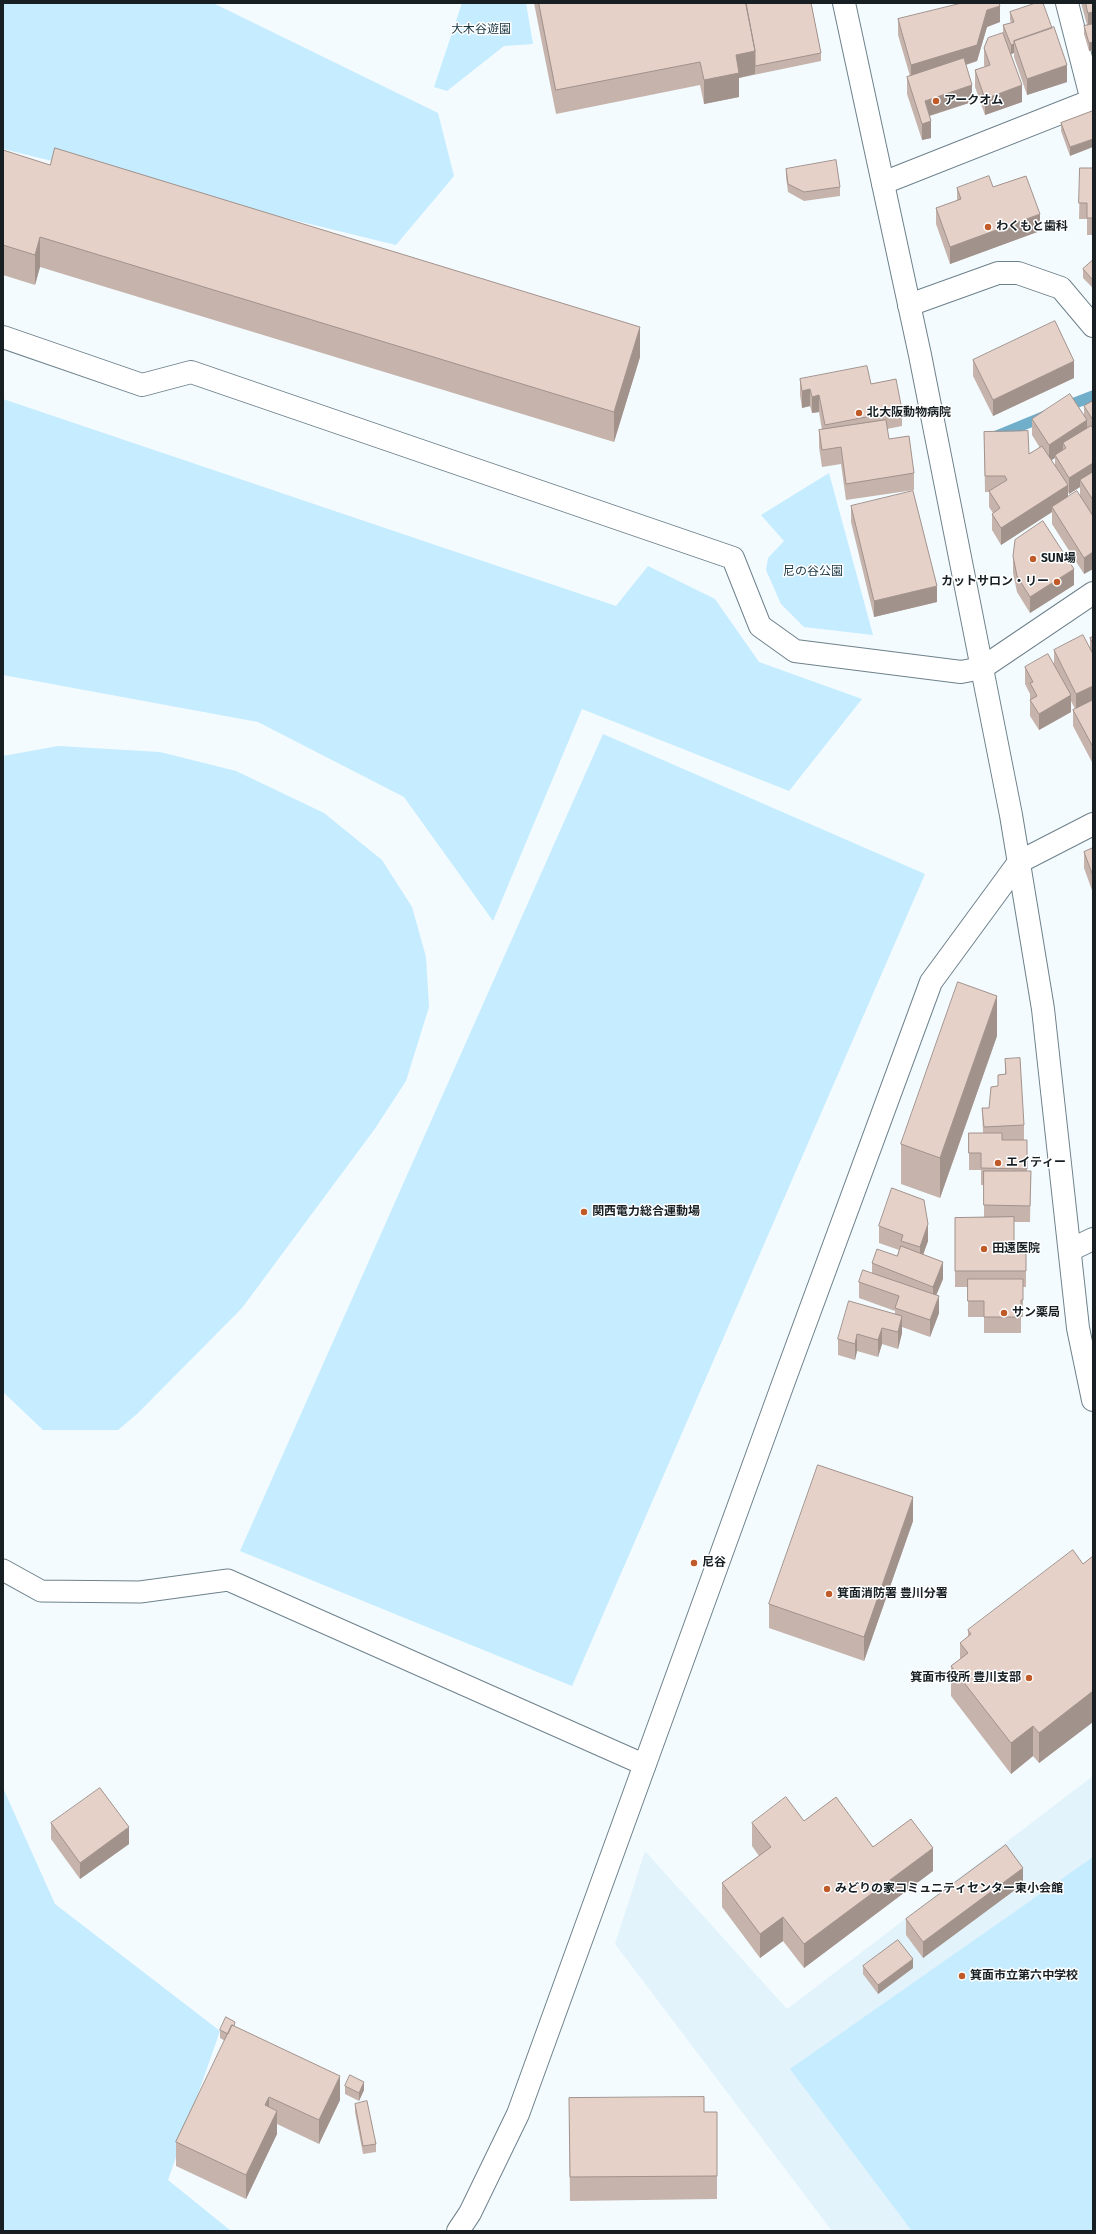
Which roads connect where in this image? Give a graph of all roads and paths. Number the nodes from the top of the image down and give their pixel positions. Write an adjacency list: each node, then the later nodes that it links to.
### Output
1 (844, 3): 4 (street)
2 (1067, 3): 3 (street)
3 (1092, 100): 4 (street)
4 (883, 183): 5 (street)
5 (909, 305): 6 (street); 9 (street)
6 (1093, 326)
7 (3, 337): 9 (street)
8 (1093, 594): 9 (street)
9 (982, 668): 11 (street)
10 (1093, 824): 11 (street)
11 (1019, 862): 13 (street); 16 (street)
12 (1093, 1239): 13 (street)
13 (1070, 1250): 14 (street)
14 (1093, 1400)
15 (3, 1570): 16 (lane)
16 (644, 1765): 17 (street)
17 (458, 2231)

